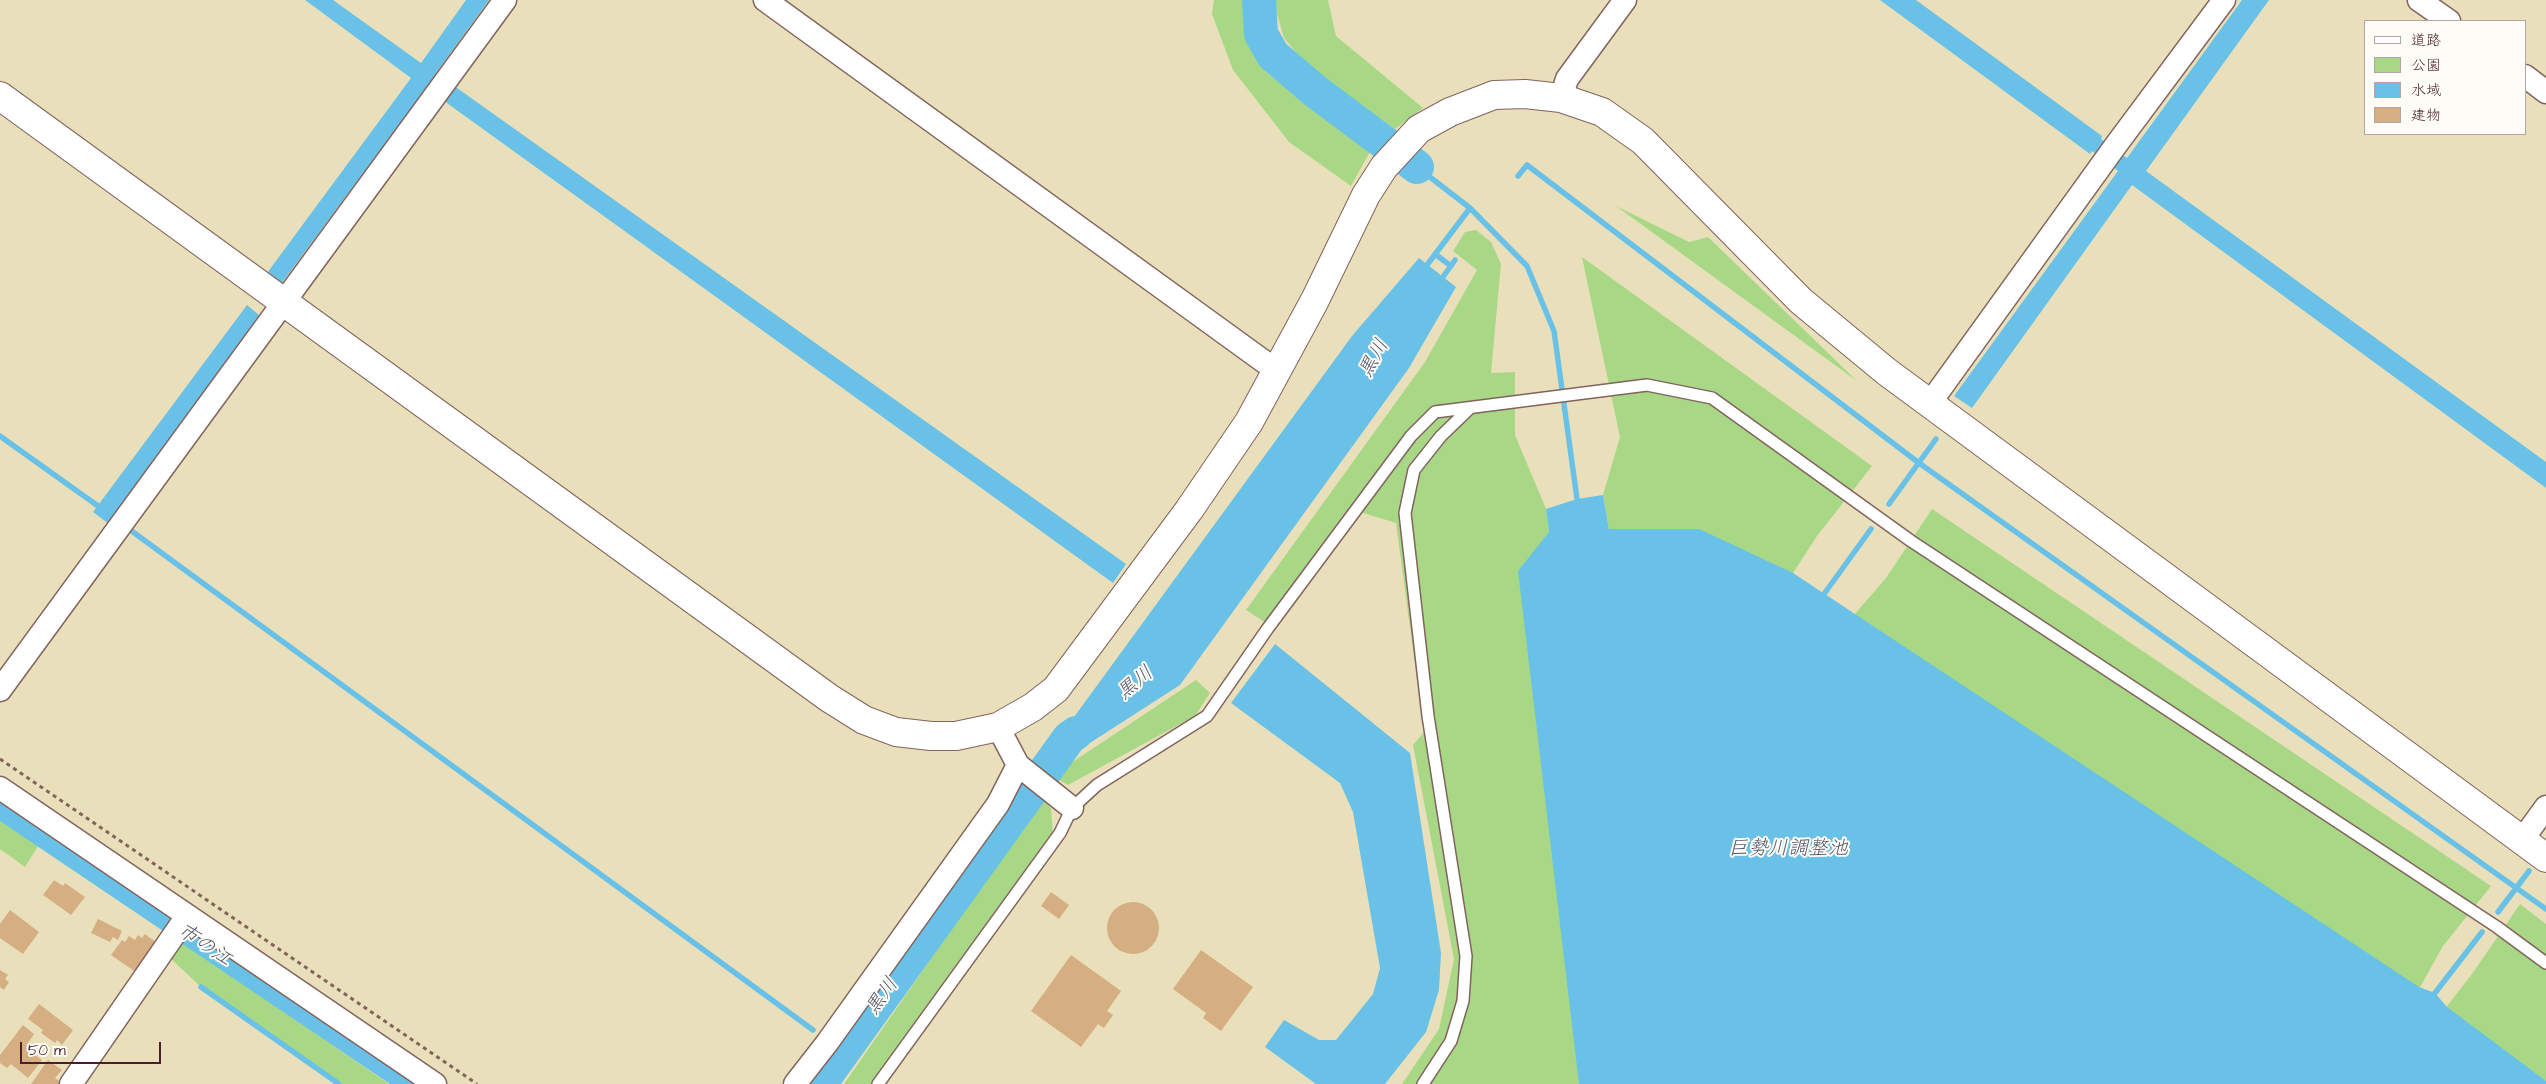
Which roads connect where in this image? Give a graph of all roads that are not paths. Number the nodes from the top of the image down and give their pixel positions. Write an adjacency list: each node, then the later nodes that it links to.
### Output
1 (506, 0): 11 (street)
2 (765, 0): 12 (street)
3 (1624, 0): 10 (street)
4 (2224, 0): 13 (street)
5 (2419, 0): 6 (street)
6 (2447, 20)
7 (2526, 77): 8 (street)
8 (2546, 92)
9 (0, 96): 11 (street)
10 (1561, 98): 12 (street); 13 (street)
11 (284, 303): 15 (street); 16 (street)
12 (1277, 371): 16 (street)
13 (1930, 403): 21 (street)
14 (1469, 409): 20 (lane); 24 (lane); 29 (lane)
15 (0, 690)
16 (998, 727): 17 (street)
17 (1018, 765): 20 (street); 27 (street)
18 (0, 788): 23 (street)
19 (2546, 807): 21 (street)
20 (1072, 808): 28 (lane)
21 (2522, 840): 22 (street)
22 (2546, 858)
23 (187, 916): 25 (street); 26 (street)
24 (2546, 963)
25 (71, 1084)
26 (435, 1084)
27 (795, 1084)
28 (878, 1084)
29 (1423, 1084)

